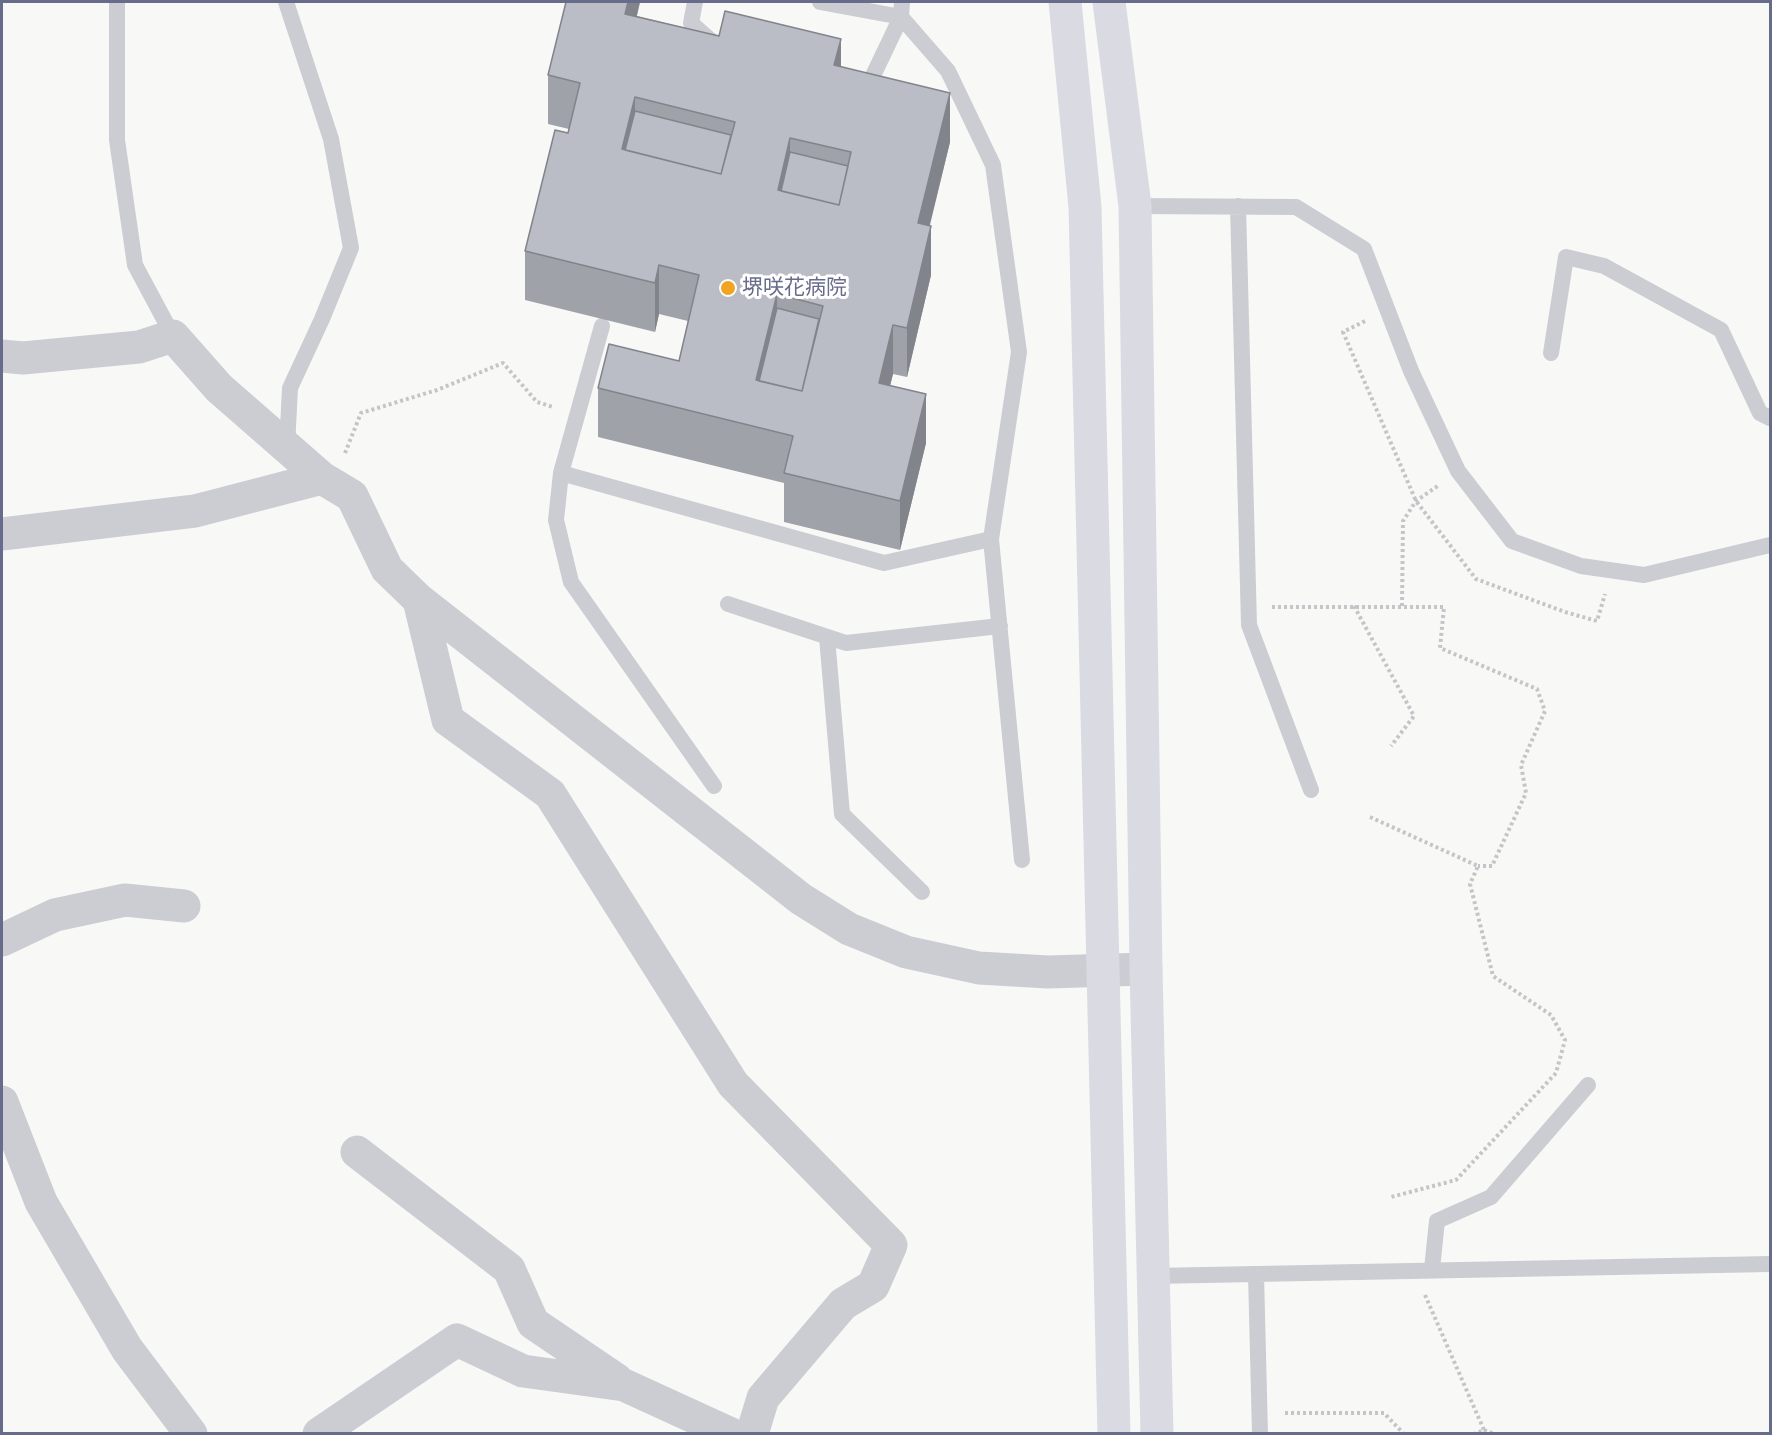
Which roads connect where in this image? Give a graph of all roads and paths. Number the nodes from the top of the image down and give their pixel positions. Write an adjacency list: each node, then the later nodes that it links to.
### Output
1 (117, 2): 13 (lane)
2 (286, 2): 18 (lane)
3 (695, 2): 8 (lane)
4 (820, 2): 7 (lane)
5 (1065, 2): 42 (street)
6 (1109, 2): 10 (street)
7 (902, 9): 9 (lane); 23 (lane)
8 (728, 49)
9 (837, 74)
10 (1135, 206): 11 (lane); 41 (street)
11 (1238, 206): 19 (lane); 29 (lane)
12 (602, 326): 16 (lane)
13 (173, 336): 15 (street); 18 (street)
14 (1551, 353): 17 (lane)
15 (2, 356)
16 (578, 414): 20 (lane); 21 (path)
17 (1770, 418)
18 (287, 447): 21 (street)
19 (1458, 471): 24 (lane); 28 (path)
20 (561, 473): 23 (lane); 33 (lane)
21 (328, 481): 22 (street); 25 (street)
22 (2, 534)
23 (991, 539): 30 (lane)
24 (1770, 545)
25 (419, 600): 42 (street); 58 (street)
26 (728, 604): 31 (lane)
27 (1354, 606): 28 (path); 29 (path); 32 (path)
28 (1402, 606): 37 (path)
29 (1249, 607): 34 (lane)
30 (1000, 627): 31 (lane); 36 (lane)
31 (827, 637): 38 (lane)
32 (1391, 746)
33 (714, 786)
34 (1311, 790)
35 (1370, 817): 37 (path)
36 (1022, 860)
37 (1478, 866): 46 (path)
38 (922, 892)
39 (184, 906): 40 (street)
40 (2, 940)
41 (1146, 969): 42 (street); 51 (street)
42 (1102, 971): 59 (street)
43 (1588, 1085): 48 (lane)
44 (2, 1102): 55 (street)
45 (357, 1152): 52 (street)
46 (1391, 1197)
47 (1770, 1264): 48 (lane)
48 (1432, 1269): 49 (lane)
49 (1414, 1270): 50 (lane); 54 (path)
50 (1256, 1274): 51 (lane); 53 (lane)
51 (1153, 1276): 60 (street)
52 (624, 1385): 56 (street); 57 (street)
53 (1259, 1413): 61 (lane); 62 (path)
54 (1484, 1430): 63 (path); 64 (path)
55 (190, 1434)
56 (319, 1434)
57 (730, 1434)
58 (752, 1434)
59 (1114, 1434)
60 (1157, 1434)
61 (1260, 1434)
62 (1404, 1434)
63 (1474, 1434)
64 (1494, 1434)

